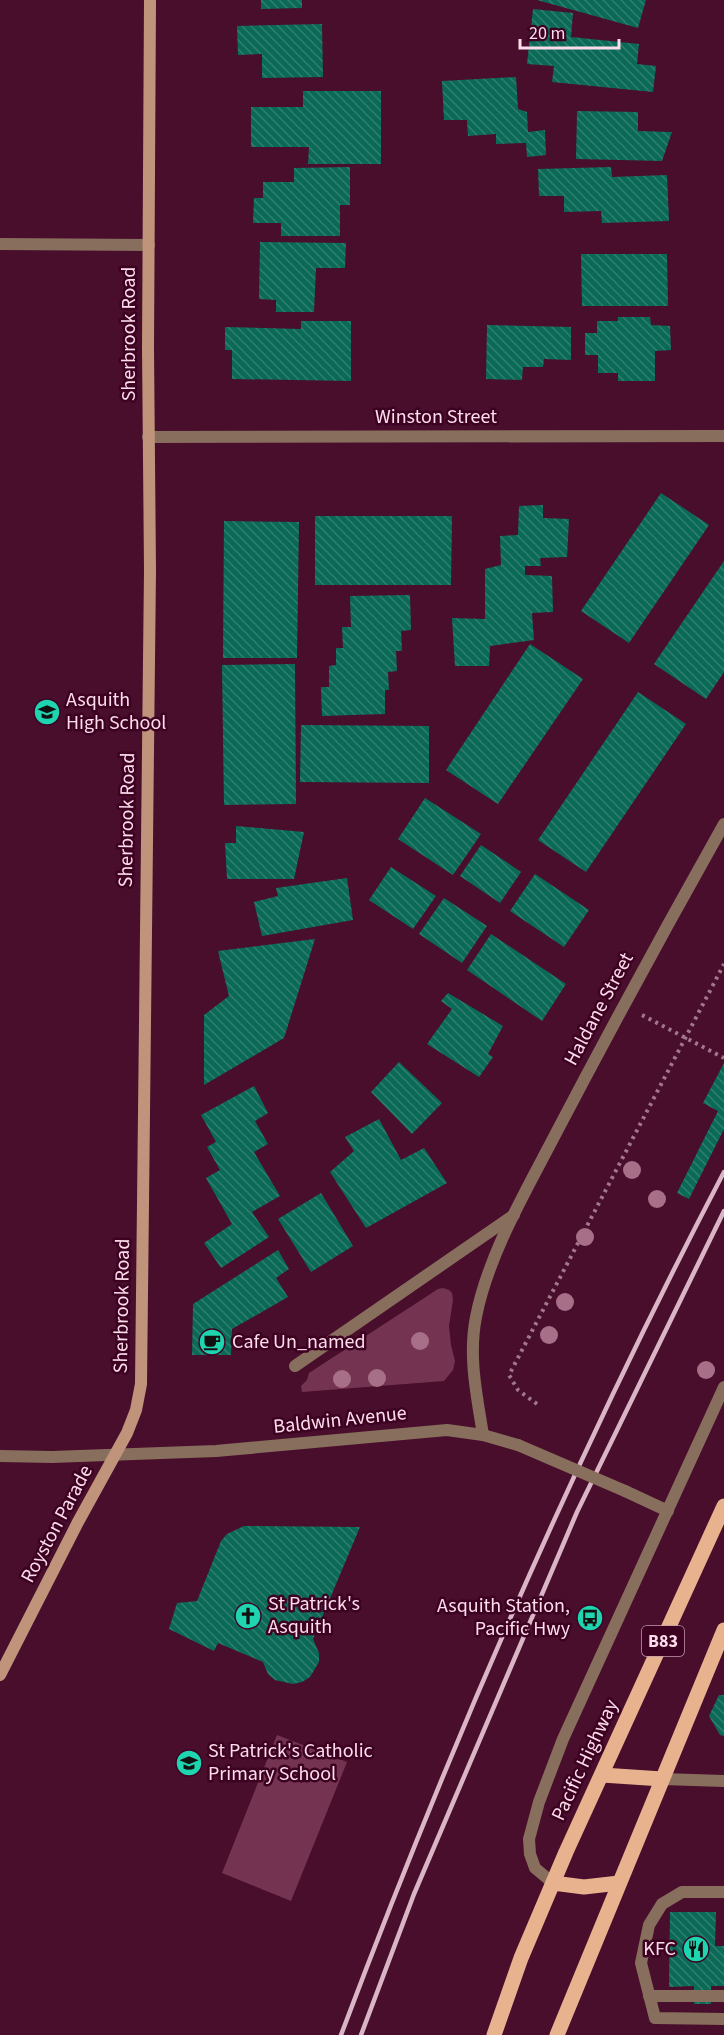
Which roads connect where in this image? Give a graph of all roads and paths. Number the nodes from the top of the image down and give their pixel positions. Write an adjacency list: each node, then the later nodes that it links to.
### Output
1 (150, 0): 3 (main road, Sherbrook Road)
2 (0, 244): 3 (street)
3 (149, 245): 5 (main road, Sherbrook Road)
4 (724, 436): 5 (street, Winston Street)
5 (148, 437): 16 (main road, Sherbrook Road)
6 (724, 824): 8 (street, Haldane Street)
7 (724, 964): 9 (path)
8 (623, 1005): 9 (path); 11 (street, Haldane Street)
9 (685, 1038): 10 (path); 14 (path)
10 (724, 1058)
11 (514, 1215): 12 (street, Haldane Street); 15 (street, Haldane Street)
12 (295, 1366)
13 (724, 1387): 19 (street)
14 (537, 1404)
15 (483, 1435): 16 (street, Baldwin Avenue); 19 (street, Baldwin Avenue, bridge)
16 (116, 1455): 17 (street, Baldwin Avenue); 21 (main road, Royston Parade)
17 (0, 1456)
18 (724, 1506): 22 (main road, Pacific Highway / B83)
19 (668, 1510): 25 (street)
20 (724, 1630): 23 (main road, B83)
21 (0, 1675)
22 (602, 1775): 23 (main road); 25 (main road, Pacific Highway / B83)
23 (662, 1779): 24 (street); 26 (main road, B83)
24 (724, 1781)
25 (553, 1883): 26 (main road); 31 (main road, Pacific Highway / B83)
26 (619, 1883): 32 (main road, B83)
27 (724, 1892): 28 (street)
28 (649, 1996): 29 (street); 30 (street)
29 (724, 1996)
30 (724, 2019)
31 (494, 2035)
32 (558, 2035)

